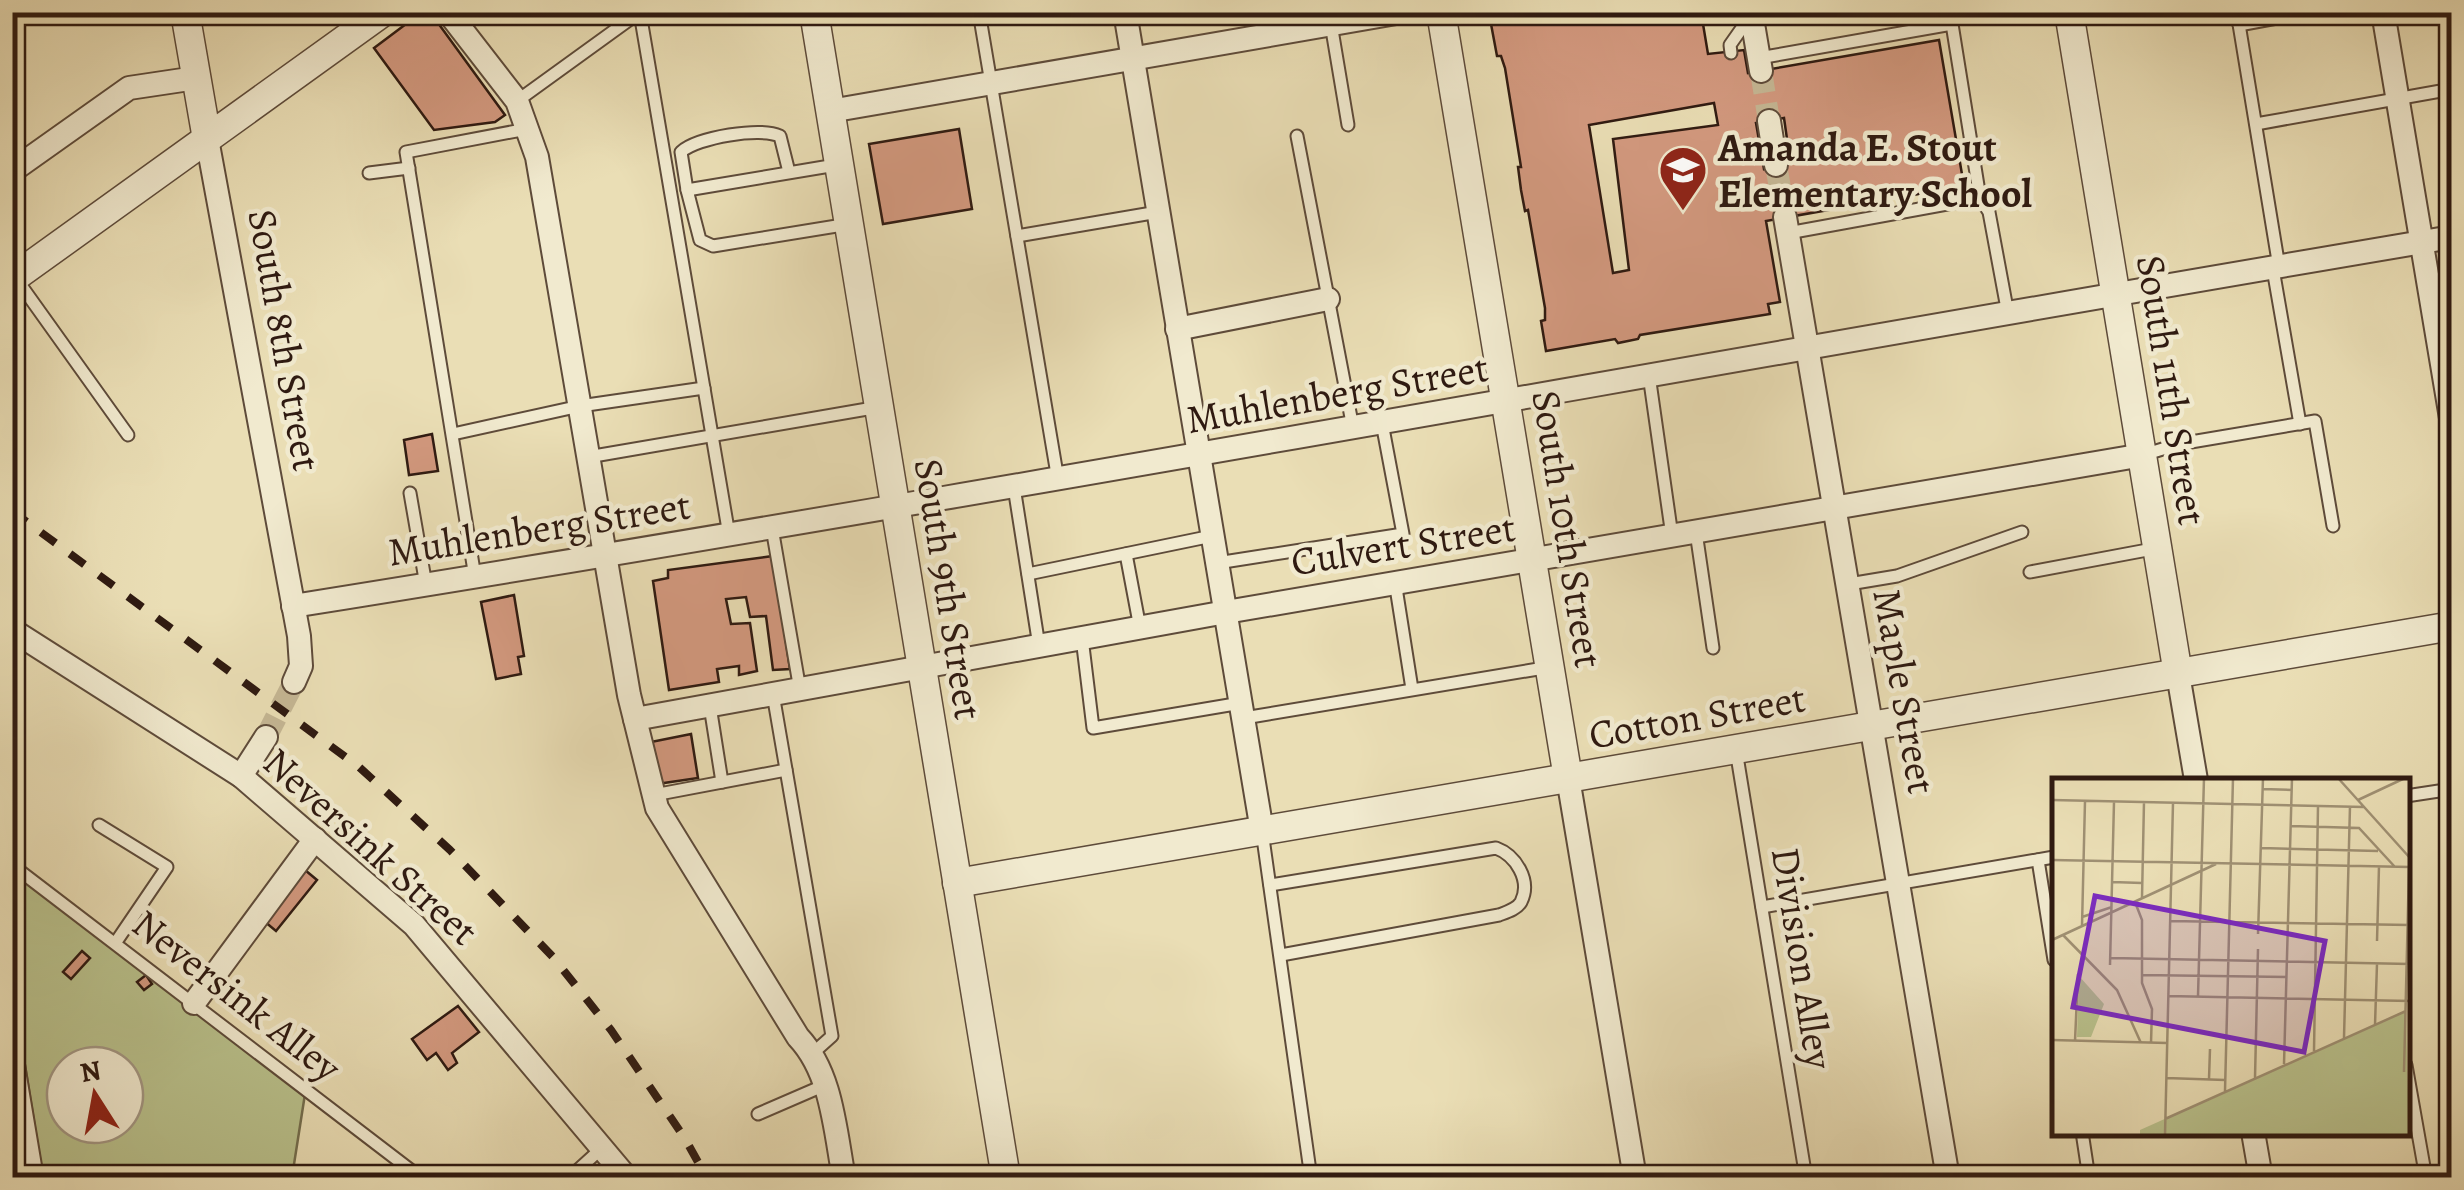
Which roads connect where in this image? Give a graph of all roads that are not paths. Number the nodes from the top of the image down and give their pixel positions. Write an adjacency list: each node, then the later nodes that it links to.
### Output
1 (185, 12): 21 (street, South 8th Street)
2 (448, 12): 25 (street)
3 (814, 12): 26 (street, South 9th Street)
4 (979, 12): 22 (lane)
5 (1125, 12): 19 (street)
6 (1402, 12): 15 (street)
7 (1441, 12): 57 (street, South 10th Street)
8 (2069, 12): 49 (street, South 11th Street)
9 (2310, 12): 16 (lane)
10 (2383, 12): 24 (street)
11 (640, 13): 25 (lane); 55 (lane)
12 (1751, 14): 18 (lane); 20 (street)
13 (367, 18): 32 (street)
14 (1952, 18): 20 (lane); 40 (lane)
15 (1330, 19): 17 (street); 29 (lane)
16 (2238, 19): 28 (lane)
17 (1274, 24): 19 (street)
18 (1731, 53)
19 (1132, 60): 22 (street); 41 (street)
20 (1760, 64)
21 (196, 78): 32 (street, South 8th Street); 36 (street)
22 (990, 84): 26 (street); 44 (lane)
23 (2452, 89): 24 (lane)
24 (2397, 98): 28 (lane); 46 (street)
25 (517, 101): 30 (street)
26 (830, 111): 33 (street, South 9th Street)
27 (1769, 121): 34 (street)
28 (2256, 124): 47 (lane)
29 (1348, 125)
30 (527, 129): 35 (lane); 58 (street)
31 (1297, 136): 50 (lane)
32 (208, 138): 48 (street); 92 (street, South 8th Street)
33 (838, 164): 37 (lane); 42 (street, South 9th Street)
34 (1776, 164)
35 (409, 168): 38 (lane); 64 (lane)
36 (12, 172)
37 (789, 172): 39 (lane); 39 (lane)
38 (369, 173)
39 (687, 190): 42 (lane)
40 (1980, 198): 43 (lane); 51 (lane)
41 (1158, 212): 44 (lane); 52 (street)
42 (849, 224): 59 (street, South 9th Street)
43 (1787, 225): 53 (street, Maple Street)
44 (1016, 236): 70 (lane)
45 (2452, 237): 46 (street, Muhlenberg Street)
46 (2421, 242): 47 (street, Muhlenberg Street); 56 (street)
47 (2276, 268): 49 (street, Muhlenberg Street); 61 (lane)
48 (14, 278): 65 (lane)
49 (2116, 296): 51 (street, Muhlenberg Street); 67 (street, South 11th Street)
50 (1328, 299): 52 (street); 63 (lane)
51 (2008, 314): 53 (street, Muhlenberg Street)
52 (1178, 329): 69 (street)
53 (1808, 348): 54 (street, Muhlenberg Street); 74 (street, Maple Street)
54 (1649, 375): 57 (street, Muhlenberg Street); 78 (lane)
55 (704, 388): 58 (lane); 66 (lane)
56 (2449, 390): 62 (street)
57 (1506, 401): 60 (street, Muhlenberg Street); 84 (street, South 10th Street)
58 (580, 406): 64 (lane); 68 (street)
59 (878, 407): 66 (lane); 73 (street, South 9th Street)
60 (1382, 423): 63 (street, Muhlenberg Street); 85 (lane)
61 (2300, 424): 67 (lane, Culvert Street); 75 (lane)
62 (2452, 424)
63 (1353, 428): 69 (street, Muhlenberg Street)
64 (452, 434): 88 (lane)
65 (128, 435)
66 (712, 436): 68 (lane); 79 (lane)
67 (2142, 455): 74 (street, Culvert Street); 81 (street, South 11th Street)
68 (588, 456): 83 (street)
69 (1199, 456): 70 (street, Muhlenberg Street); 80 (street)
70 (1058, 480): 71 (street, Muhlenberg Street)
71 (1014, 487): 73 (street, Muhlenberg Street); 87 (lane)
72 (410, 492): 90 (lane)
73 (895, 507): 76 (street, Muhlenberg Street); 101 (street, South 9th Street)
74 (1836, 508): 78 (street, Culvert Street); 91 (street, Maple Street)
75 (2333, 526)
76 (772, 528): 79 (street, Muhlenberg Street); 105 (lane)
77 (2022, 532): 91 (lane)
78 (1684, 534): 84 (street, Culvert Street); 99 (lane)
79 (729, 535): 83 (street, Muhlenberg Street)
80 (1212, 536): 82 (lane); 85 (street)
81 (2158, 548): 86 (lane); 102 (street, South 11th Street)
82 (1126, 554): 87 (lane); 95 (lane)
83 (605, 556): 88 (street, Muhlenberg Street); 109 (street)
84 (1532, 561): 89 (street, Culvert Street); 100 (street, South 10th Street)
85 (1217, 563): 93 (street)
86 (2030, 572)
87 (1028, 574): 98 (lane)
88 (475, 577): 90 (street, Muhlenberg Street)
89 (1398, 583): 93 (street, Culvert Street); 104 (lane)
90 (426, 584): 92 (street, Muhlenberg Street)
91 (1849, 584): 110 (street, Maple Street)
92 (293, 606): 103 (street, South 8th Street)
93 (1226, 612): 95 (street, Culvert Street); 108 (street)
94 (2452, 626): 102 (street, Cotton Street)
95 (1140, 628): 97 (street, Culvert Street)
96 (12, 630): 114 (street, Neversink Street)
97 (1082, 638): 98 (street, Culvert Street); 108 (lane)
98 (1039, 646): 101 (street, Culvert Street)
99 (1713, 648)
100 (1550, 667): 104 (lane); 115 (street, South 10th Street)
101 (921, 668): 105 (street, Culvert Street); 127 (street, South 9th Street)
102 (2178, 674): 110 (street, Cotton Street); 116 (street, South 11th Street)
103 (294, 682)
104 (1412, 689): 108 (lane)
105 (800, 690): 106 (street, Culvert Street)
106 (773, 694): 107 (street, Culvert Street); 113 (lane)
107 (710, 706): 109 (street, Culvert Street); 117 (lane)
108 (1243, 710): 122 (street)
109 (635, 720): 119 (street)
110 (1873, 726): 112 (street, Cotton Street); 128 (street, Maple Street)
111 (266, 737): 114 (street)
112 (1736, 750): 115 (street, Cotton Street); 130 (lane, Division Alley)
113 (786, 770): 117 (lane); 135 (lane)
114 (241, 776): 123 (street, Neversink Street)
115 (1568, 778): 122 (street, Cotton Street); 150 (street, South 10th Street)
116 (2196, 778)
117 (722, 782): 119 (lane)
118 (2452, 788): 120 (lane)
119 (654, 795): 135 (street)
120 (2409, 795)
121 (99, 824): 131 (lane)
122 (1262, 831): 127 (street, Cotton Street); 129 (lane)
123 (315, 838): 134 (street); 142 (street, Neversink Street)
124 (2052, 857): 125 (lane)
125 (2038, 860): 128 (lane); 132 (lane)
126 (12, 865): 131 (lane, Neversink Alley)
127 (956, 883): 148 (street, South 9th Street)
128 (1900, 884): 130 (lane); 152 (street, Maple Street)
129 (1270, 885): 133 (lane); 133 (lane)
130 (1762, 907): 151 (lane, Division Alley)
131 (116, 942): 134 (lane, Neversink Alley)
132 (2052, 948)
133 (1281, 955): 149 (lane)
134 (194, 1002): 144 (lane, Neversink Alley)
135 (813, 1053): 138 (street)
136 (12, 1059): 143 (street)
137 (2409, 1082): 155 (lane)
138 (824, 1085): 139 (lane); 147 (street)
139 (758, 1114)
140 (2082, 1135): 153 (lane)
141 (2253, 1135): 154 (street)
142 (602, 1148): 145 (lane); 146 (street, Neversink Street)
143 (32, 1178)
144 (422, 1178)
145 (569, 1178)
146 (626, 1178)
147 (844, 1178)
148 (1006, 1178)
149 (1311, 1178)
150 (1636, 1178)
151 (1806, 1178)
152 (1948, 1178)
153 (2089, 1178)
154 (2260, 1178)
155 (2426, 1178)

